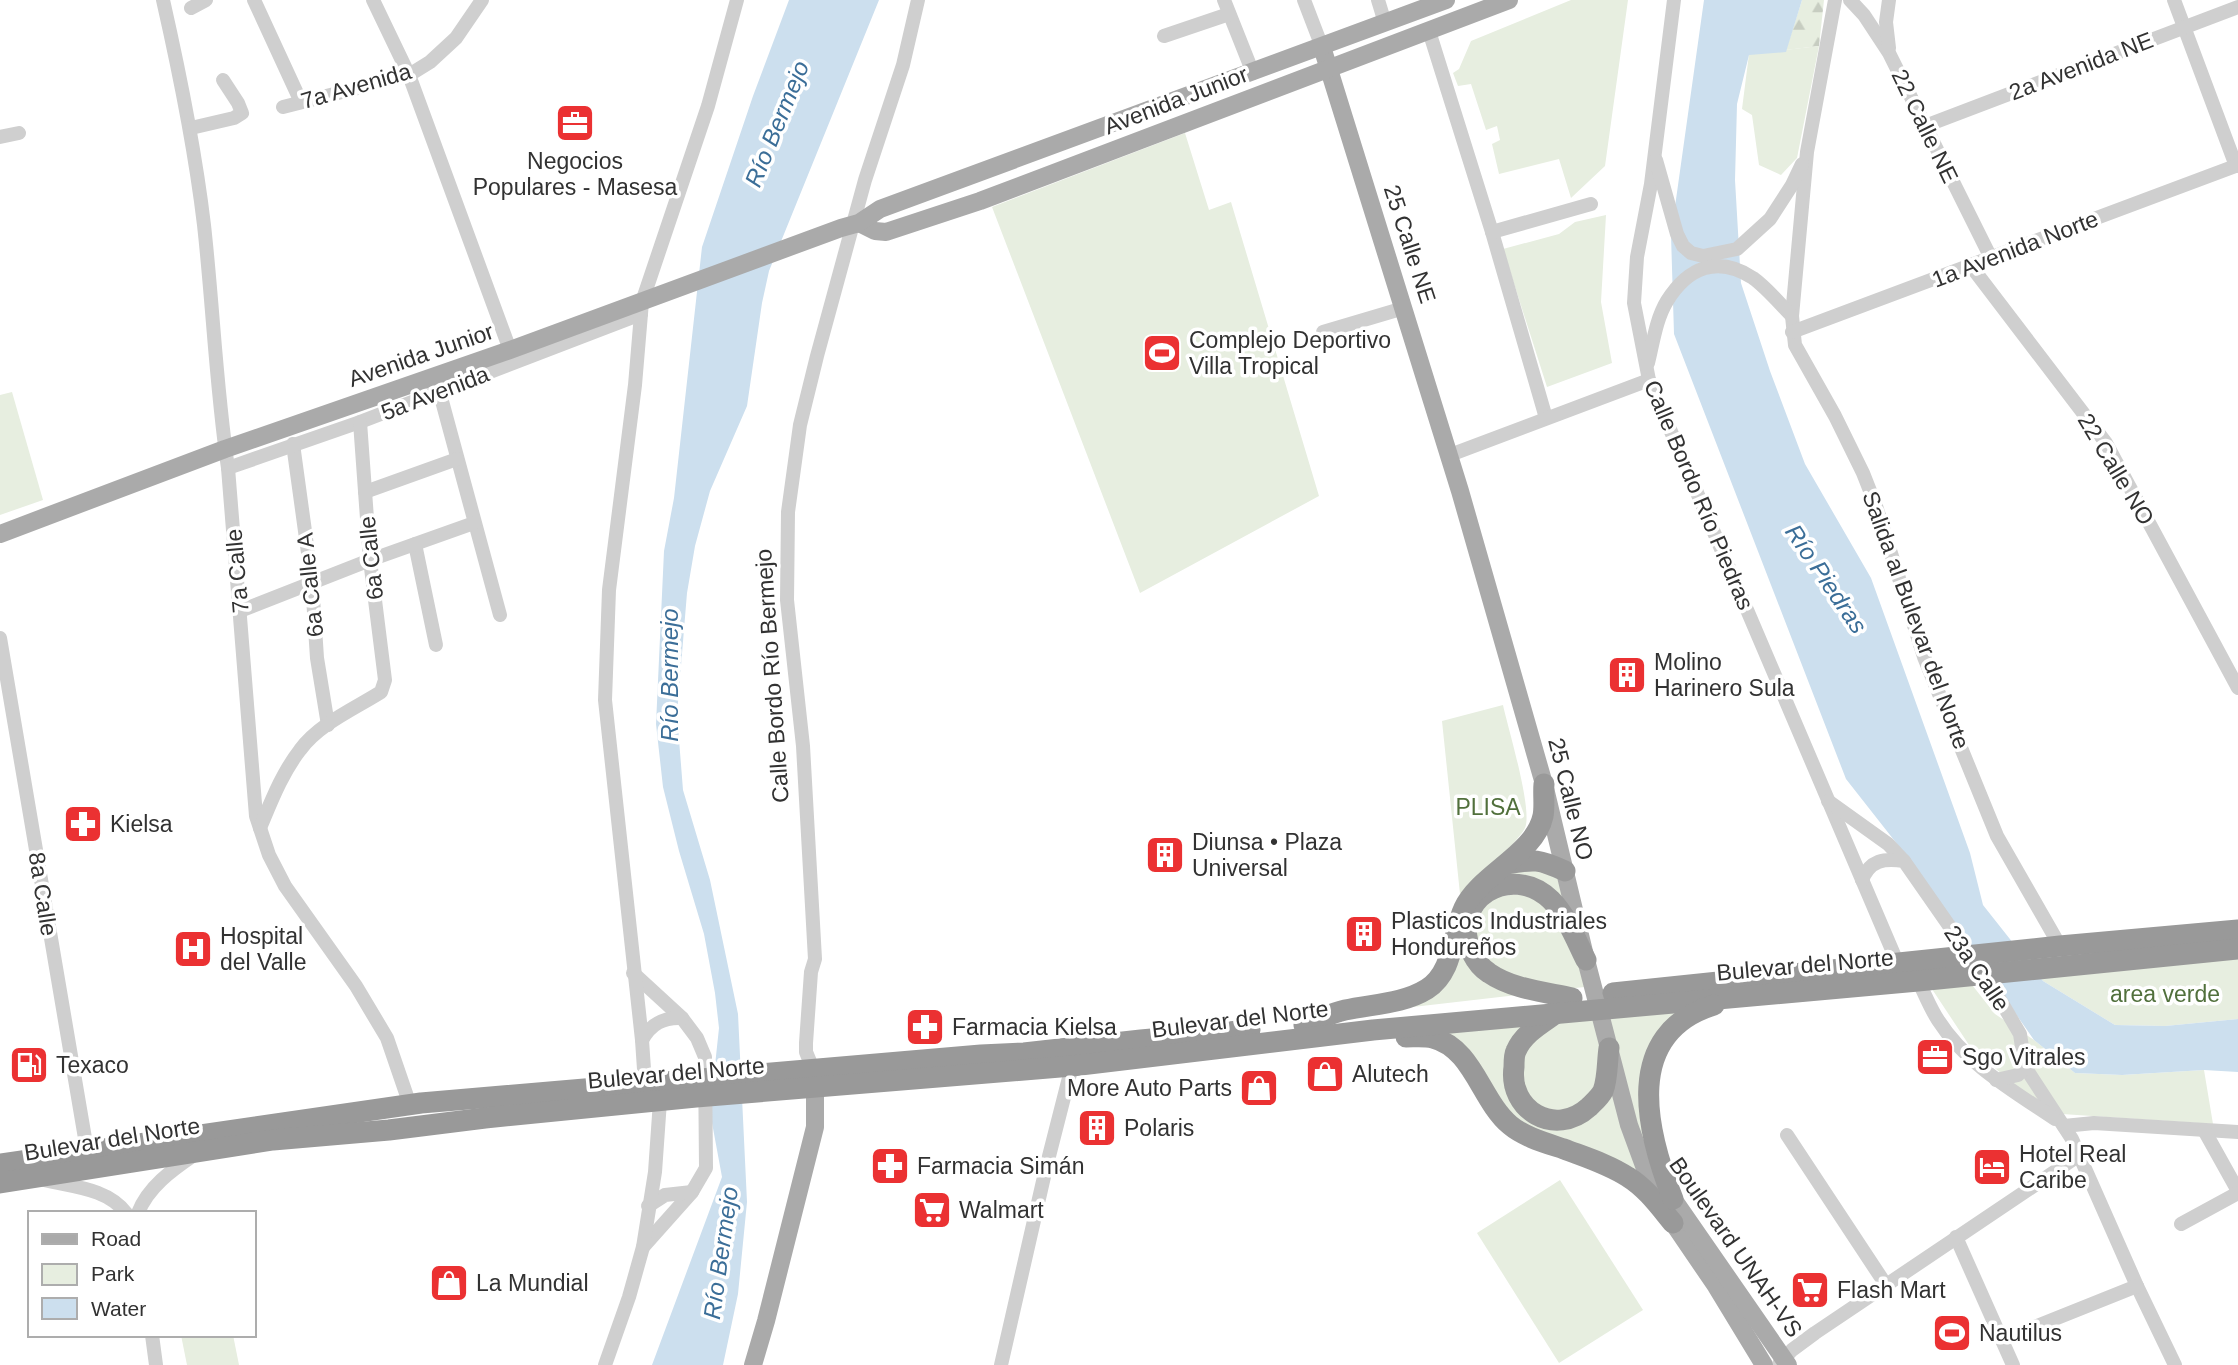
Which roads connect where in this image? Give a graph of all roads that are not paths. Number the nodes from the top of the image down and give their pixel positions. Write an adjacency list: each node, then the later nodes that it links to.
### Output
1 (163, 0): 34 (street, 7a Calle)
2 (206, 0): 19 (street)
3 (254, 0): 31 (street)
4 (373, 0): 29 (street)
5 (482, 0): 29 (street, 7a Avenida)
6 (737, 0): 45 (street)
7 (918, 0): 41 (street, Calle Bordo Río Bermejo)
8 (1224, 0): 20 (street)
9 (1304, 0): 25 (street)
10 (1378, 0): 21 (street)
11 (1446, 0): 21 (main road, Avenida Junior)
12 (1509, 0): 23 (main road, Avenida Junior)
13 (1674, 0): 38 (street, Calle Bordo Río Piedras)
14 (1835, 0): 37 (street)
15 (1850, 0): 26 (street, 22 Calle NE)
16 (1889, 0): 26 (street)
17 (2174, 0): 22 (street)
18 (2238, 7): 22 (street, 2a Avenida NE)
19 (191, 8)
20 (1229, 14): 24 (street); 28 (street)
21 (1385, 23): 25 (main road, Avenida Junior)
22 (2184, 27): 33 (street, 2a Avenida NE); 39 (street)
23 (1429, 31): 27 (main road, Avenida Junior); 42 (street)
24 (1164, 36)
25 (1322, 47): 27 (main road, 25 Calle NE); 28 (main road, Avenida Junior)
26 (1889, 52): 33 (street, 22 Calle NE)
27 (1329, 69): 41 (main road, Avenida Junior); 46 (main road, 25 Calle NE)
28 (1253, 73): 41 (main road, Avenida Junior)
29 (409, 75): 31 (street, 7a Avenida); 50 (street)
30 (223, 80): 34 (street)
31 (301, 102): 32 (street, 7a Avenida)
32 (283, 107)
33 (1925, 126): 43 (street, 22 Calle NE)
34 (191, 128): 56 (street, 7a Calle)
35 (19, 133): 36 (street)
36 (0, 137)
37 (1807, 152): 38 (street); 47 (street)
38 (1654, 155): 51 (street, Calle Bordo Río Piedras)
39 (2237, 166): 43 (street, 1a Avenida Norte)
40 (1591, 204): 42 (street)
41 (851, 225): 45 (main road, Avenida Junior); 95 (street, Calle Bordo Río Bermejo)
42 (1492, 232): 53 (street)
43 (1991, 258): 44 (street, 1a Avenida Norte)
44 (1971, 266): 49 (street, 1a Avenida Norte); 70 (street, 22 Calle NO)
45 (647, 304): 50 (main road, Avenida Junior); 52 (street, 5a Avenida); 84 (street)
46 (1404, 308): 48 (street); 57 (main road, 25 Calle NE)
47 (1792, 316): 49 (street); 51 (street)
48 (1323, 332)
49 (1792, 332): 80 (street, Salida al Bulevar del Norte)
50 (510, 350): 56 (main road, Avenida Junior)
51 (1648, 375): 53 (street); 73 (street, Calle Bordo Río Piedras)
52 (439, 390): 54 (street, 5a Avenida); 58 (street)
53 (1546, 418): 57 (street)
54 (360, 422): 55 (street, 5a Avenida); 60 (street, 6a Calle)
55 (293, 444): 59 (street, 5a Avenida); 65 (street, 6a Calle A)
56 (225, 449): 59 (street, 7a Calle); 62 (main road, Avenida Junior)
57 (1450, 455): 72 (main road, 25 Calle NO)
58 (457, 459): 60 (street); 61 (street)
59 (228, 468): 66 (street, 7a Calle)
60 (365, 492): 64 (street, 6a Calle)
61 (474, 523): 63 (street); 67 (street)
62 (0, 534)
63 (415, 544): 64 (street); 69 (street)
64 (370, 560): 65 (street); 71 (street, 6a Calle)
65 (312, 582): 66 (street); 71 (street, 6a Calle A)
66 (240, 611): 74 (street, 7a Calle)
67 (500, 614)
68 (0, 638): 105 (street, 8a Calle)
69 (436, 645)
70 (2238, 688)
71 (328, 725): 74 (street)
72 (1544, 784): 76 (highway); 77 (main road, 25 Calle NO)
73 (1828, 801): 75 (street, 23a Calle); 78 (street, Calle Bordo Río Piedras)
74 (260, 828): 100 (street, 7a Calle)
75 (1904, 860): 78 (street); 94 (street, 23a Calle)
76 (1507, 864): 77 (highway); 89 (highway)
77 (1565, 872): 82 (main road, 25 Calle NO)
78 (1862, 880): 83 (street, Calle Bordo Río Piedras)
79 (2238, 930): 80 (highway, Bulevar del Norte)
80 (2051, 947): 85 (highway, Bulevar del Norte)
81 (2238, 949): 85 (highway, Bulevar del Norte)
82 (1587, 963): 87 (highway); 92 (main road, 25 Calle NO)
83 (1898, 964): 85 (highway, Bulevar del Norte); 87 (highway, Bulevar del Norte)
84 (634, 973): 88 (street); 91 (street)
85 (1922, 974): 86 (highway, Bulevar del Norte); 96 (street)
86 (1739, 997): 87 (highway, Bulevar del Norte); 116 (highway)
87 (1564, 1005): 89 (highway, Bulevar del Norte); 90 (highway, Bulevar del Norte); 92 (highway)
88 (681, 1018): 91 (street); 113 (street)
89 (1304, 1025): 95 (highway, Bulevar del Norte)
90 (1373, 1030): 93 (highway, Bulevar del Norte); 121 (highway)
91 (642, 1040): 97 (street)
92 (1608, 1044): 108 (main road, 25 Calle NO)
93 (1072, 1066): 95 (highway, Bulevar del Norte); 133 (street)
94 (2025, 1067): 96 (street); 101 (street, 23a Calle)
95 (814, 1078): 98 (highway, Bulevar del Norte); 132 (main road, Calle Bordo Río Bermejo)
96 (1996, 1080): 101 (street)
97 (645, 1084): 98 (highway, Bulevar del Norte); 100 (highway, Bulevar del Norte)
98 (695, 1089): 99 (highway, Bulevar del Norte)
99 (660, 1101): 106 (highway, Bulevar del Norte); 110 (street)
100 (410, 1105): 105 (highway, Bulevar del Norte)
101 (2064, 1126): 102 (street); 107 (street, 23a Calle)
102 (2204, 1130): 103 (street); 114 (street)
103 (2238, 1132)
104 (1787, 1135): 125 (street)
105 (87, 1150): 109 (highway, Bulevar del Norte)
106 (199, 1152): 111 (highway, Bulevar del Norte); 119 (street)
107 (2078, 1156): 123 (street); 126 (street, 23a Calle)
108 (1642, 1157): 116 (main road, Boulevard UNAH-VS); 121 (main road, Boulevard UNAH-VS)
109 (0, 1164)
110 (655, 1172): 115 (street); 117 (street)
111 (32, 1178): 112 (highway, Bulevar del Norte); 118 (street)
112 (0, 1183)
113 (692, 1192): 115 (street); 120 (street)
114 (2238, 1192): 122 (street)
115 (672, 1194): 117 (street)
116 (1673, 1199): 129 (main road, Boulevard UNAH-VS)
117 (649, 1208): 120 (street); 124 (street)
118 (124, 1211)
119 (139, 1211)
120 (672, 1215): 124 (street)
121 (1673, 1223): 134 (main road, Boulevard UNAH-VS)
122 (2181, 1224)
123 (1956, 1237): 125 (street); 128 (street)
124 (643, 1247): 131 (street)
125 (1886, 1285): 129 (street)
126 (2137, 1286): 128 (street); 136 (street, 23a Calle)
127 (152, 1337): 130 (street)
128 (2002, 1340): 135 (street)
129 (1783, 1363)
130 (156, 1365)
131 (605, 1365)
132 (752, 1365)
133 (1001, 1365)
134 (1764, 1365)
135 (2014, 1365)
136 (2175, 1365)

